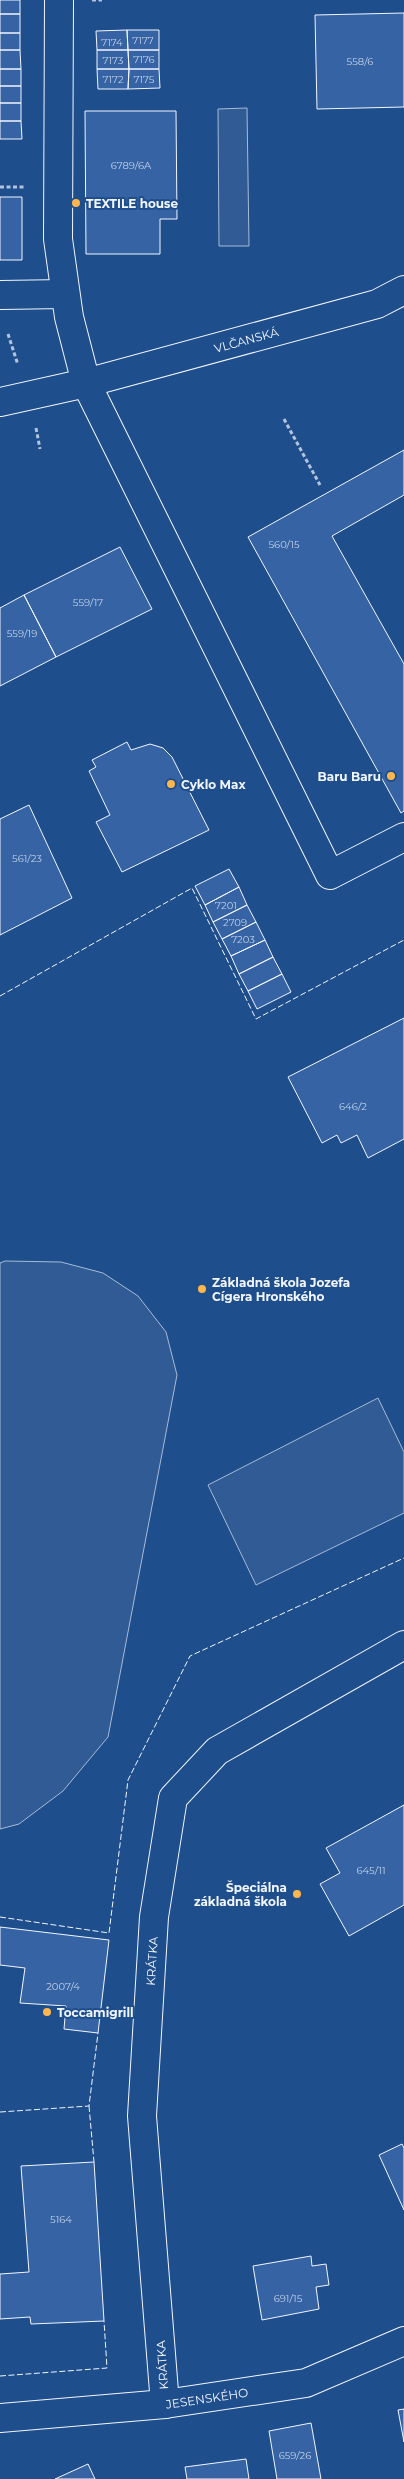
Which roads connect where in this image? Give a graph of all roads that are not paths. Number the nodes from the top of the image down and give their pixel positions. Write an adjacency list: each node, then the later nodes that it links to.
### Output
1 (59, 0): 3 (street)
2 (404, 290): 5 (street, VLČANSKÁ)
3 (65, 294): 4 (street); 5 (street)
4 (0, 295)
5 (86, 383): 6 (street, VLČANSKÁ); 7 (street)
6 (0, 402)
7 (404, 837)
8 (404, 1645): 10 (street, KRÁTKA)
9 (404, 2341): 10 (street, JESENSKÉHO)
10 (165, 2404): 11 (street, JESENSKÉHO)
11 (0, 2418)

